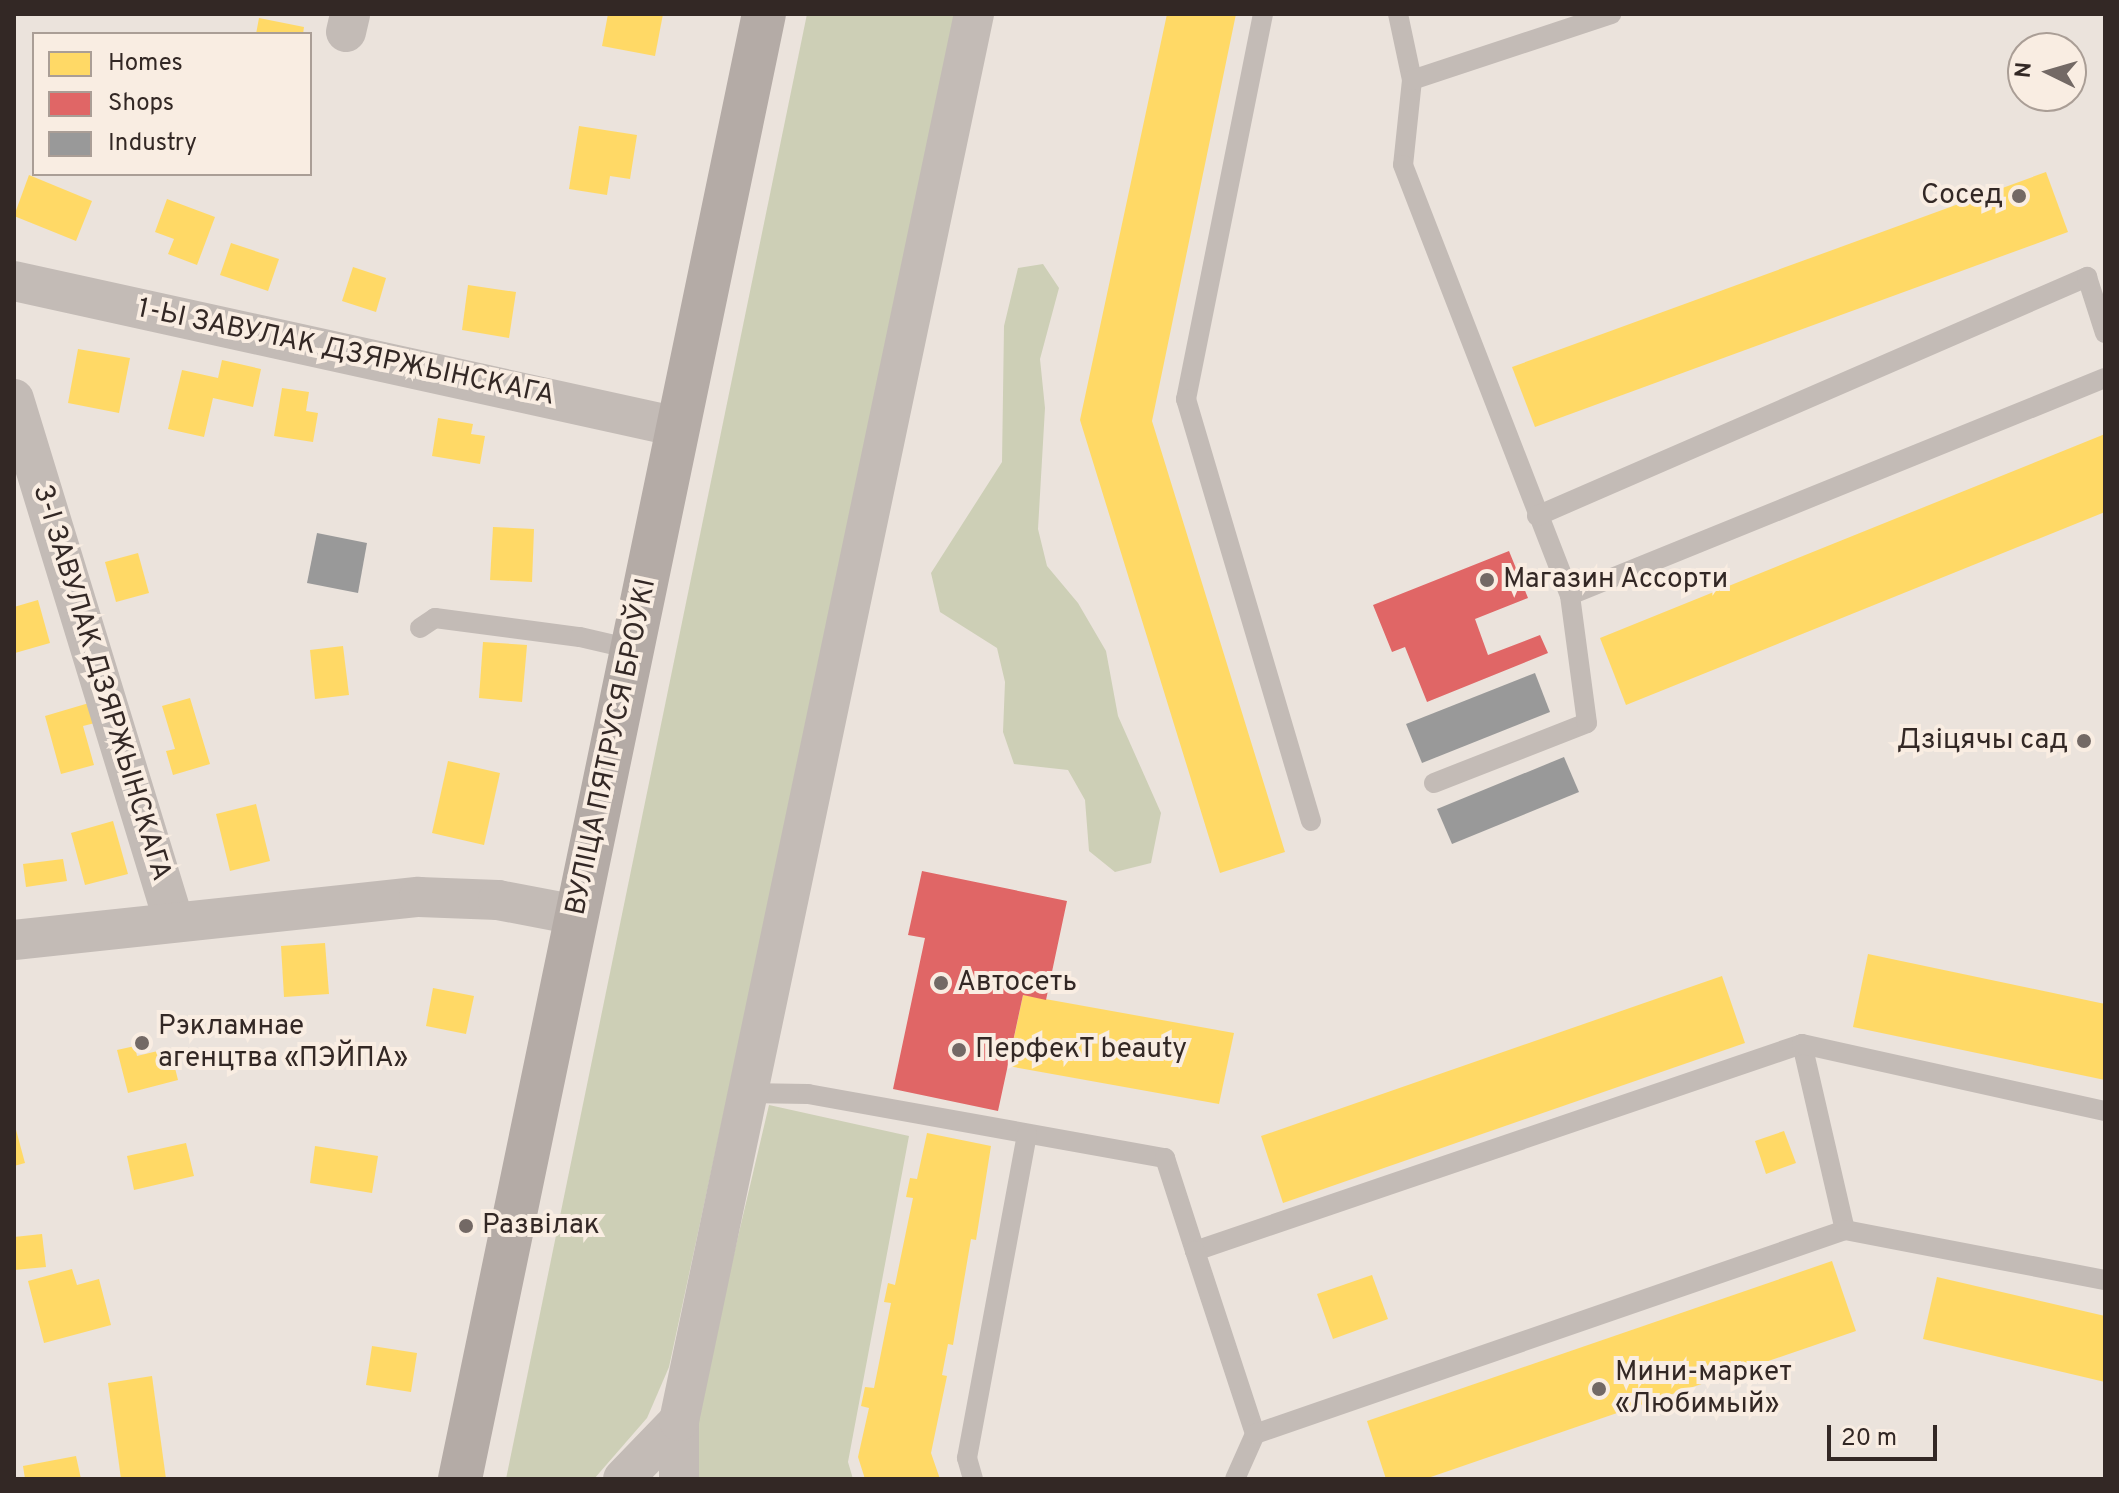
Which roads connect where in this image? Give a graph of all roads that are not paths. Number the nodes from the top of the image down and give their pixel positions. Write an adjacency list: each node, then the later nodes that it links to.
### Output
1 (764, 14): 11 (main road, ВУЛІЦА ПЯТРУСЯ БРОЎКІ)
2 (974, 14): 22 (street)
3 (1263, 14): 17 (lane)
4 (1398, 14): 6 (lane)
5 (1611, 14): 6 (lane)
6 (1412, 80): 12 (lane)
7 (14, 281): 11 (street, 1-Ы ЗАВУЛАК ДЗЯРЖЫНСКАГА)
8 (2105, 333): 12 (lane)
9 (2105, 378): 13 (lane)
10 (14, 399): 19 (street, 3-І ЗАВУЛАК ДЗЯРЖЫНСКАГА)
11 (678, 427): 15 (main road, ВУЛІЦА ПЯТРУСЯ БРОЎКІ)
12 (1537, 516): 13 (lane)
13 (1570, 595): 16 (lane)
14 (420, 628): 15 (lane)
15 (632, 649): 18 (main road, ВУЛІЦА ПЯТРУСЯ БРОЎКІ)
16 (1434, 783)
17 (1311, 821)
18 (577, 915): 19 (street); 30 (main road, ВУЛІЦА ПЯТРУСЯ БРОЎКІ)
19 (174, 922): 20 (street)
20 (14, 940)
21 (1802, 1044): 23 (lane); 25 (lane); 26 (lane)
22 (748, 1093): 24 (lane); 28 (street)
23 (2105, 1111)
24 (1027, 1135): 26 (lane); 33 (lane)
25 (1845, 1230): 27 (lane); 29 (lane)
26 (1195, 1251): 29 (lane)
27 (2105, 1280)
28 (679, 1421): 31 (street); 32 (street)
29 (1255, 1434): 34 (lane)
30 (460, 1479)
31 (623, 1479)
32 (679, 1479)
33 (973, 1479)
34 (1235, 1479)

